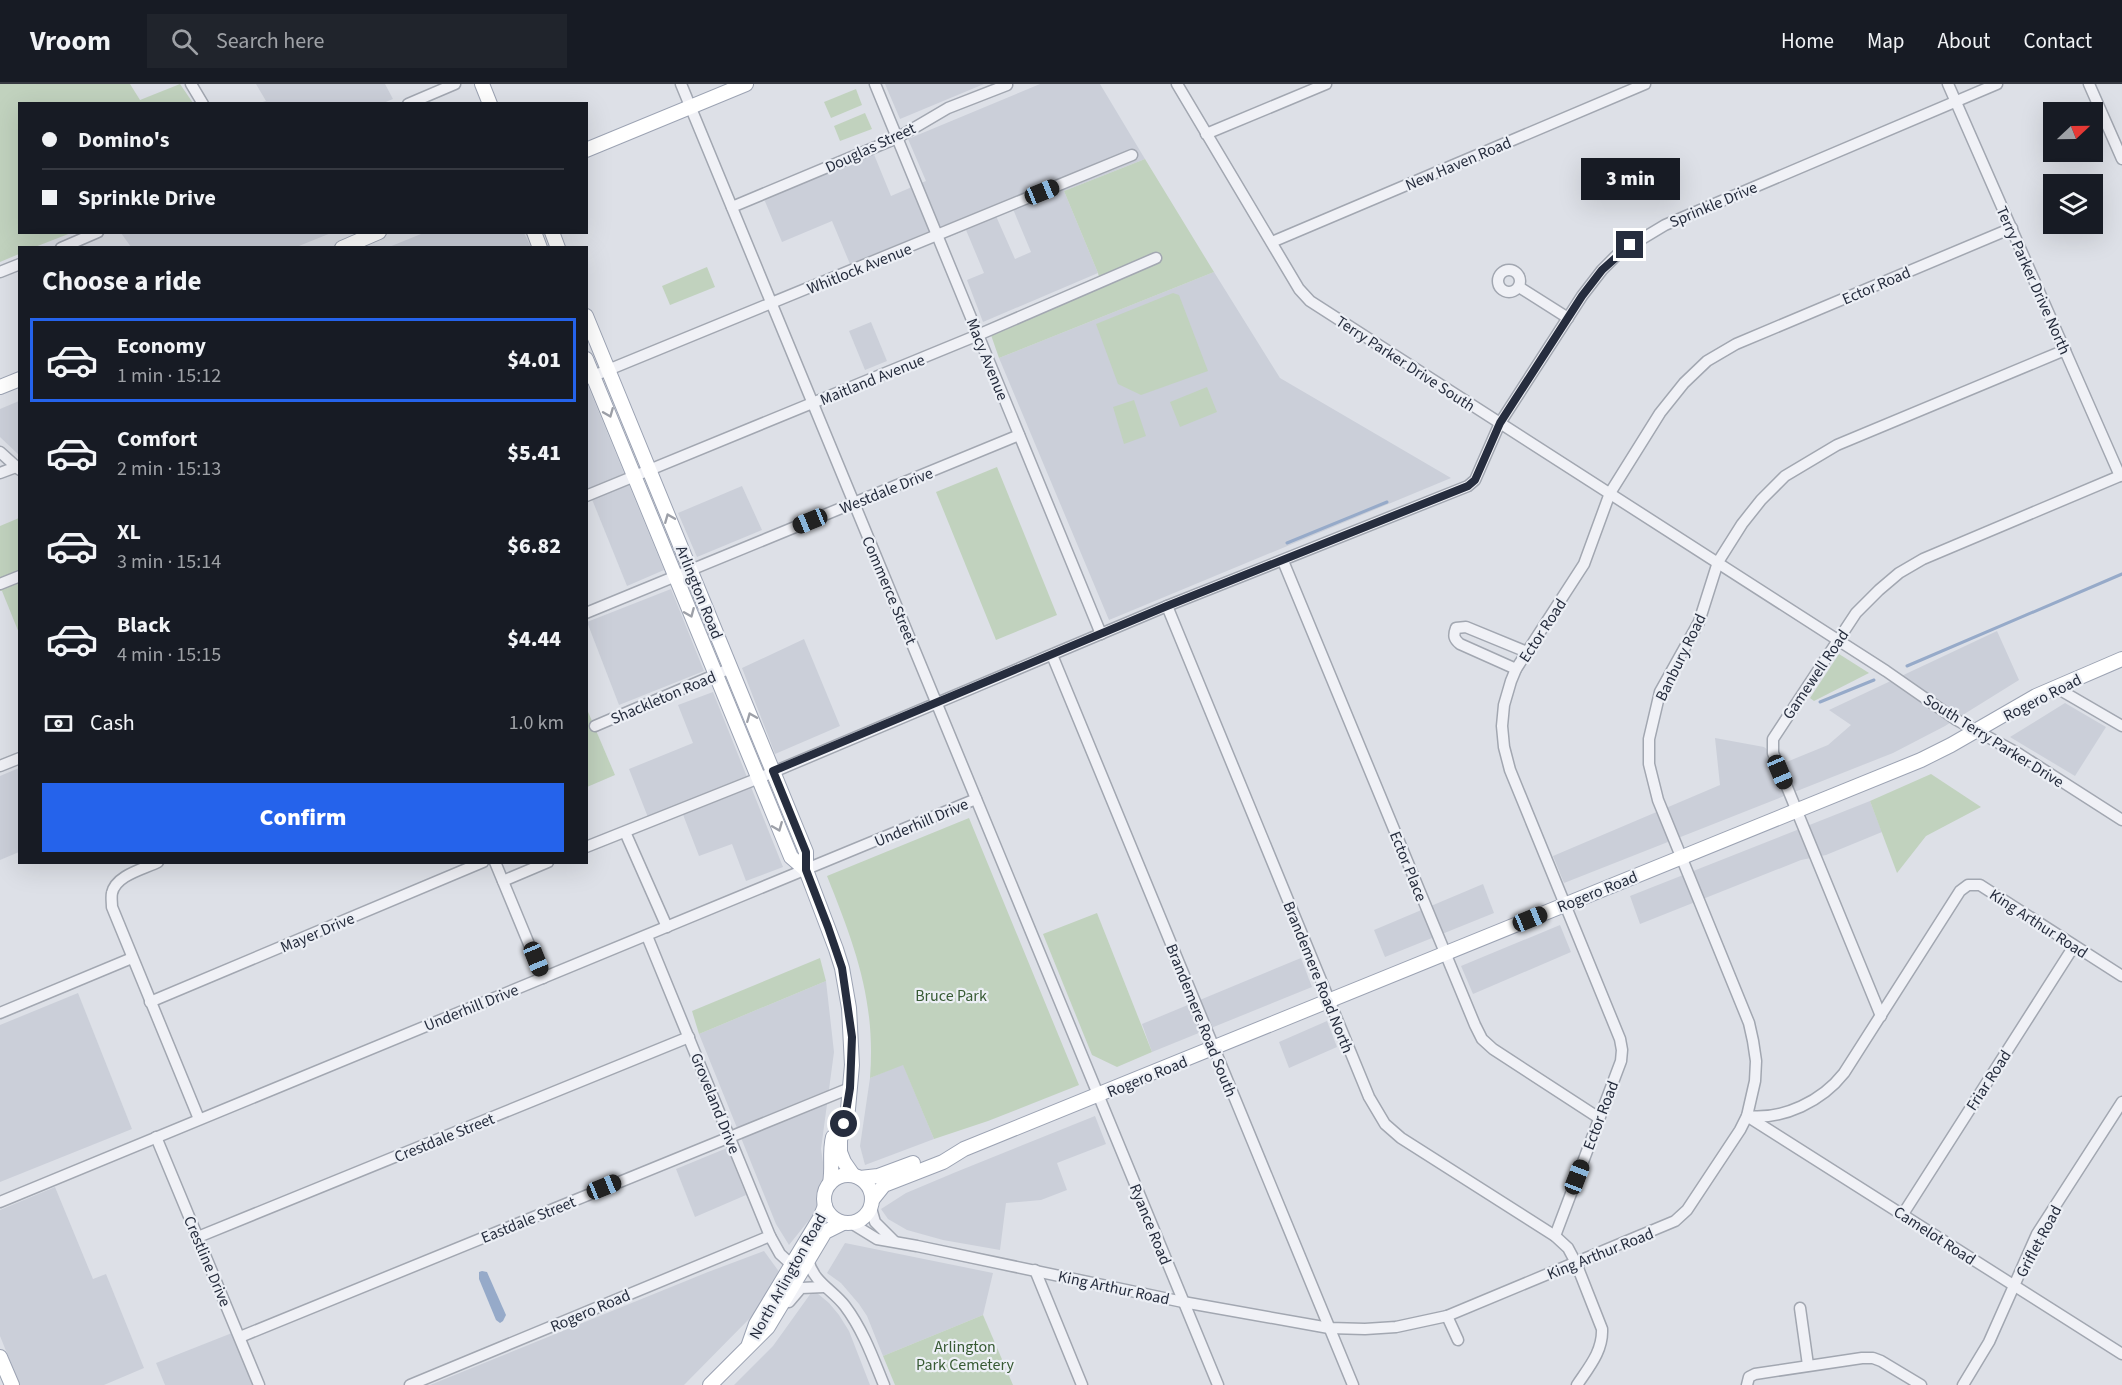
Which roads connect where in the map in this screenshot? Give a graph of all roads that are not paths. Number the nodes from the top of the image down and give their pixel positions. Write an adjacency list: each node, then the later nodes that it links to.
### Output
1 (191, 84): 15 (street)
2 (454, 84): 16 (street)
3 (482, 84): 17 (main road)
4 (681, 84): 18 (street, Commerce Street)
5 (746, 84): 18 (main road)
6 (875, 84): 20 (street, Macy Avenue)
7 (1177, 84): 19 (street, Terry Parker Drive South)
8 (1326, 84): 19 (street)
9 (1645, 84): 29 (street, New Haven Road)
10 (1948, 84): 14 (street, Terry Parker Drive North)
11 (1997, 84): 14 (street, Sprinkle Drive)
12 (2089, 84): 23 (street)
13 (1007, 85): 20 (street, Douglas Street)
14 (1955, 101): 25 (street, Terry Parker Drive North); 37 (street, Sprinkle Drive)
15 (202, 102)
16 (413, 102)
17 (489, 102)
18 (691, 108): 21 (main road); 24 (street, Commerce Street)
19 (1206, 134): 29 (street, Terry Parker Drive South)
20 (897, 138): 24 (street, Douglas Street); 28 (street, Macy Avenue)
21 (588, 149)
22 (1132, 156): 28 (street, Whitlock Avenue)
23 (2122, 159)
24 (732, 207): 36 (street, Commerce Street)
25 (2012, 228): 40 (street, Terry Parker Drive North); 54 (street, Ector Road)
26 (93, 234): 30 (street)
27 (374, 234): 31 (main road)
28 (938, 236): 36 (street, Whitlock Avenue); 39 (street, Macy Avenue)
29 (1272, 242): 46 (street, Terry Parker Drive South)
30 (66, 246)
31 (347, 246)
32 (1156, 258): 39 (street, Maitland Avenue)
33 (18, 265): 34 (street)
34 (0, 272)
35 (1519, 287): 37 (street)
36 (772, 303): 41 (street, Whitlock Avenue); 45 (street, Commerce Street)
37 (1568, 318): 46 (street, Sprinkle Drive)
38 (588, 321): 41 (main road, Arlington Road)
39 (978, 335): 45 (street, Maitland Avenue); 47 (street, Macy Avenue)
40 (2065, 350): 52 (street, Terry Parker Drive North); 58 (street, Banbury Road)
41 (608, 370): 42 (street, Whitlock Avenue); 50 (main road, Arlington Road)
42 (590, 378): 53 (main road, Arlington Road, one-way to 53)
43 (18, 380): 44 (main road)
44 (0, 387)
45 (813, 404): 50 (street, Maitland Avenue); 56 (street, Commerce Street)
46 (1500, 423): 54 (street, Terry Parker Drive South); 57 (street, Sprinkle Drive)
47 (1019, 435): 56 (street, Westdale Drive); 65 (street, Macy Avenue)
48 (0, 452): 49 (street)
49 (18, 468): 51 (street)
50 (649, 469): 53 (street, Maitland Avenue); 59 (main road, Arlington Road, one-way to 50)
51 (0, 473)
52 (2121, 475): 66 (street, Gamewell Road)
53 (634, 476): 55 (street, Maitland Avenue); 61 (main road, Arlington Road)
54 (1610, 493): 58 (street, Terry Parker Drive South); 67 (street, Ector Road)
55 (588, 495)
56 (854, 504): 59 (street, Westdale Drive); 74 (street, Commerce Street)
57 (1283, 561): 63 (street, Sprinkle Drive); 98 (street, Ector Place)
58 (1718, 562): 66 (street, Terry Parker Drive South); 87 (street, Banbury Road)
59 (691, 570): 61 (street, Westdale Drive); 70 (main road, Arlington Road)
60 (18, 577): 62 (street)
61 (675, 577): 64 (street, Westdale Drive); 72 (main road, Arlington Road, one-way to 72)
62 (0, 584)
63 (1167, 606): 65 (street, Sprinkle Drive); 102 (street, Brandemere Road North)
64 (588, 612)
65 (1101, 634): 68 (street, Sprinkle Drive)
66 (1837, 640): 77 (street, South Terry Parker Drive); 83 (street, Gamewell Road)
67 (1527, 652): 71 (street, Ector Road); 71 (street)
68 (1052, 655): 74 (street, Sprinkle Drive); 107 (street, Brandemere Road South)
69 (2122, 658): 73 (main road, Rogero Road)
70 (731, 668): 72 (street, Shackleton Road); 80 (main road, Arlington Road, one-way to 70)
71 (1516, 669): 94 (street, Ector Road)
72 (717, 675): 75 (street, Shackleton Road); 81 (main road, Arlington Road)
73 (2055, 687): 76 (street); 77 (main road, Rogero Road)
74 (937, 703): 80 (street, Sprinkle Drive); 82 (street, Commerce Street)
75 (595, 726)
76 (2122, 726)
77 (1977, 731): 83 (main road, Rogero Road); 84 (street, South Terry Parker Drive)
78 (18, 759): 79 (street)
79 (0, 766)
80 (773, 771): 81 (street); 92 (main road, Arlington Road)
81 (759, 778): 85 (street); 92 (main road, Arlington Road, one-way to 92)
82 (976, 799): 92 (street, Underhill Drive); 109 (street, Commerce Street)
83 (1797, 811): 87 (main road, Rogero Road); 105 (street, Gamewell Road)
84 (2122, 820)
85 (625, 832): 86 (street); 95 (street)
86 (588, 846)
87 (1680, 857): 94 (main road, Rogero Road); 111 (street, Banbury Road)
88 (153, 864): 99 (street)
89 (478, 864): 103 (street, Mayer Drive)
90 (496, 864): 93 (street)
91 (543, 864): 93 (street)
92 (806, 870): 95 (street, Underhill Drive); 108 (main road, Arlington Road)
93 (503, 881): 101 (street)
94 (1564, 904): 98 (main road, Rogero Road); 112 (street, Ector Road)
95 (667, 927): 96 (street, Underhill Drive)
96 (647, 936): 101 (street, Underhill Drive); 106 (street, Groveland Drive)
97 (2074, 946): 100 (street, King Arthur Road); 105 (street, King Arthur Road); 123 (street, Friar Road)
98 (1445, 953): 102 (main road, Rogero Road); 112 (street, Ector Place)
99 (132, 958): 103 (street); 104 (street)
100 (2122, 976)
101 (543, 978): 113 (street, Underhill Drive)
102 (1329, 1001): 107 (main road, Rogero Road); 126 (street, Brandemere Road North)
103 (150, 1002): 113 (street)
104 (0, 1013)
105 (1881, 1016): 111 (street, King Arthur Road)
106 (689, 1037): 115 (street, Groveland Drive); 127 (street, Crestdale Street)
107 (1214, 1048): 109 (main road, Rogero Road); 138 (street, Brandemere Road South)
108 (850, 1088): 114 (main road, Arlington Road); 115 (street, Eastdale Street)
109 (1098, 1096): 117 (main road, Rogero Road); 135 (street, Ryance Road)
110 (2122, 1102): 133 (street, Griflet Road)
111 (1747, 1116): 123 (street, Camelot Road); 130 (street, King Arthur Road)
112 (1599, 1118): 126 (street, Ector Road)
113 (199, 1119): 116 (street, Underhill Drive)
114 (844, 1124): 118 (main road, Arlington Road); 119 (main road, Arlington Road)
115 (729, 1136): 125 (street, Groveland Drive); 139 (street, Eastdale Street)
116 (156, 1137): 120 (street, Underhill Drive); 127 (street, Crestline Drive)
117 (964, 1149): 118 (main road, Rogero Road); 121 (main road, Rogero Road)
118 (857, 1177): 119 (main road); 121 (main road)
119 (830, 1183): 122 (main road)
120 (0, 1202)
121 (872, 1204): 124 (main road); 128 (street)
122 (825, 1206): 124 (main road); 131 (main road, North Arlington Road)
123 (1903, 1214): 133 (street, Camelot Road)
124 (847, 1223): 128 (street, King Arthur Road); 129 (main road, North Arlington Road)
125 (770, 1236): 131 (street, Groveland Drive); 148 (street, Rogero Road)
126 (1555, 1236): 130 (street, Brandemere Road North)
127 (198, 1237): 139 (street, Crestline Drive)
128 (894, 1242): 132 (street, King Arthur Road)
129 (808, 1260): 134 (street); 140 (main road, North Arlington Road)
130 (1576, 1263): 137 (street, King Arthur Road); 154 (street, Brandemere Road North)
131 (792, 1265): 142 (main road, North Arlington Road)
132 (1035, 1270): 135 (street, King Arthur Road); 151 (street)
133 (2014, 1285): 143 (street, Camelot Road); 157 (street, Griflet Road)
134 (824, 1287): 140 (street); 150 (street)
135 (1183, 1302): 138 (street, King Arthur Road); 152 (street, Ryance Road)
136 (1800, 1308): 145 (street)
137 (1447, 1316): 138 (street, King Arthur Road); 141 (street)
138 (1329, 1328): 153 (street, Brandemere Road South)
139 (240, 1337): 147 (street, Crestline Drive)
140 (759, 1337): 142 (main road, North Arlington Road)
141 (1458, 1341)
142 (748, 1346): 149 (main road, North Arlington Road)
143 (2122, 1354)
144 (0, 1357): 146 (main road)
145 (1808, 1365): 155 (street); 156 (street)
146 (12, 1385)
147 (259, 1385)
148 (410, 1385)
149 (710, 1385)
150 (884, 1385)
151 (1082, 1385)
152 (1218, 1385)
153 (1353, 1385)
154 (1577, 1385)
155 (1747, 1385)
156 (1921, 1385)
157 (1963, 1385)

